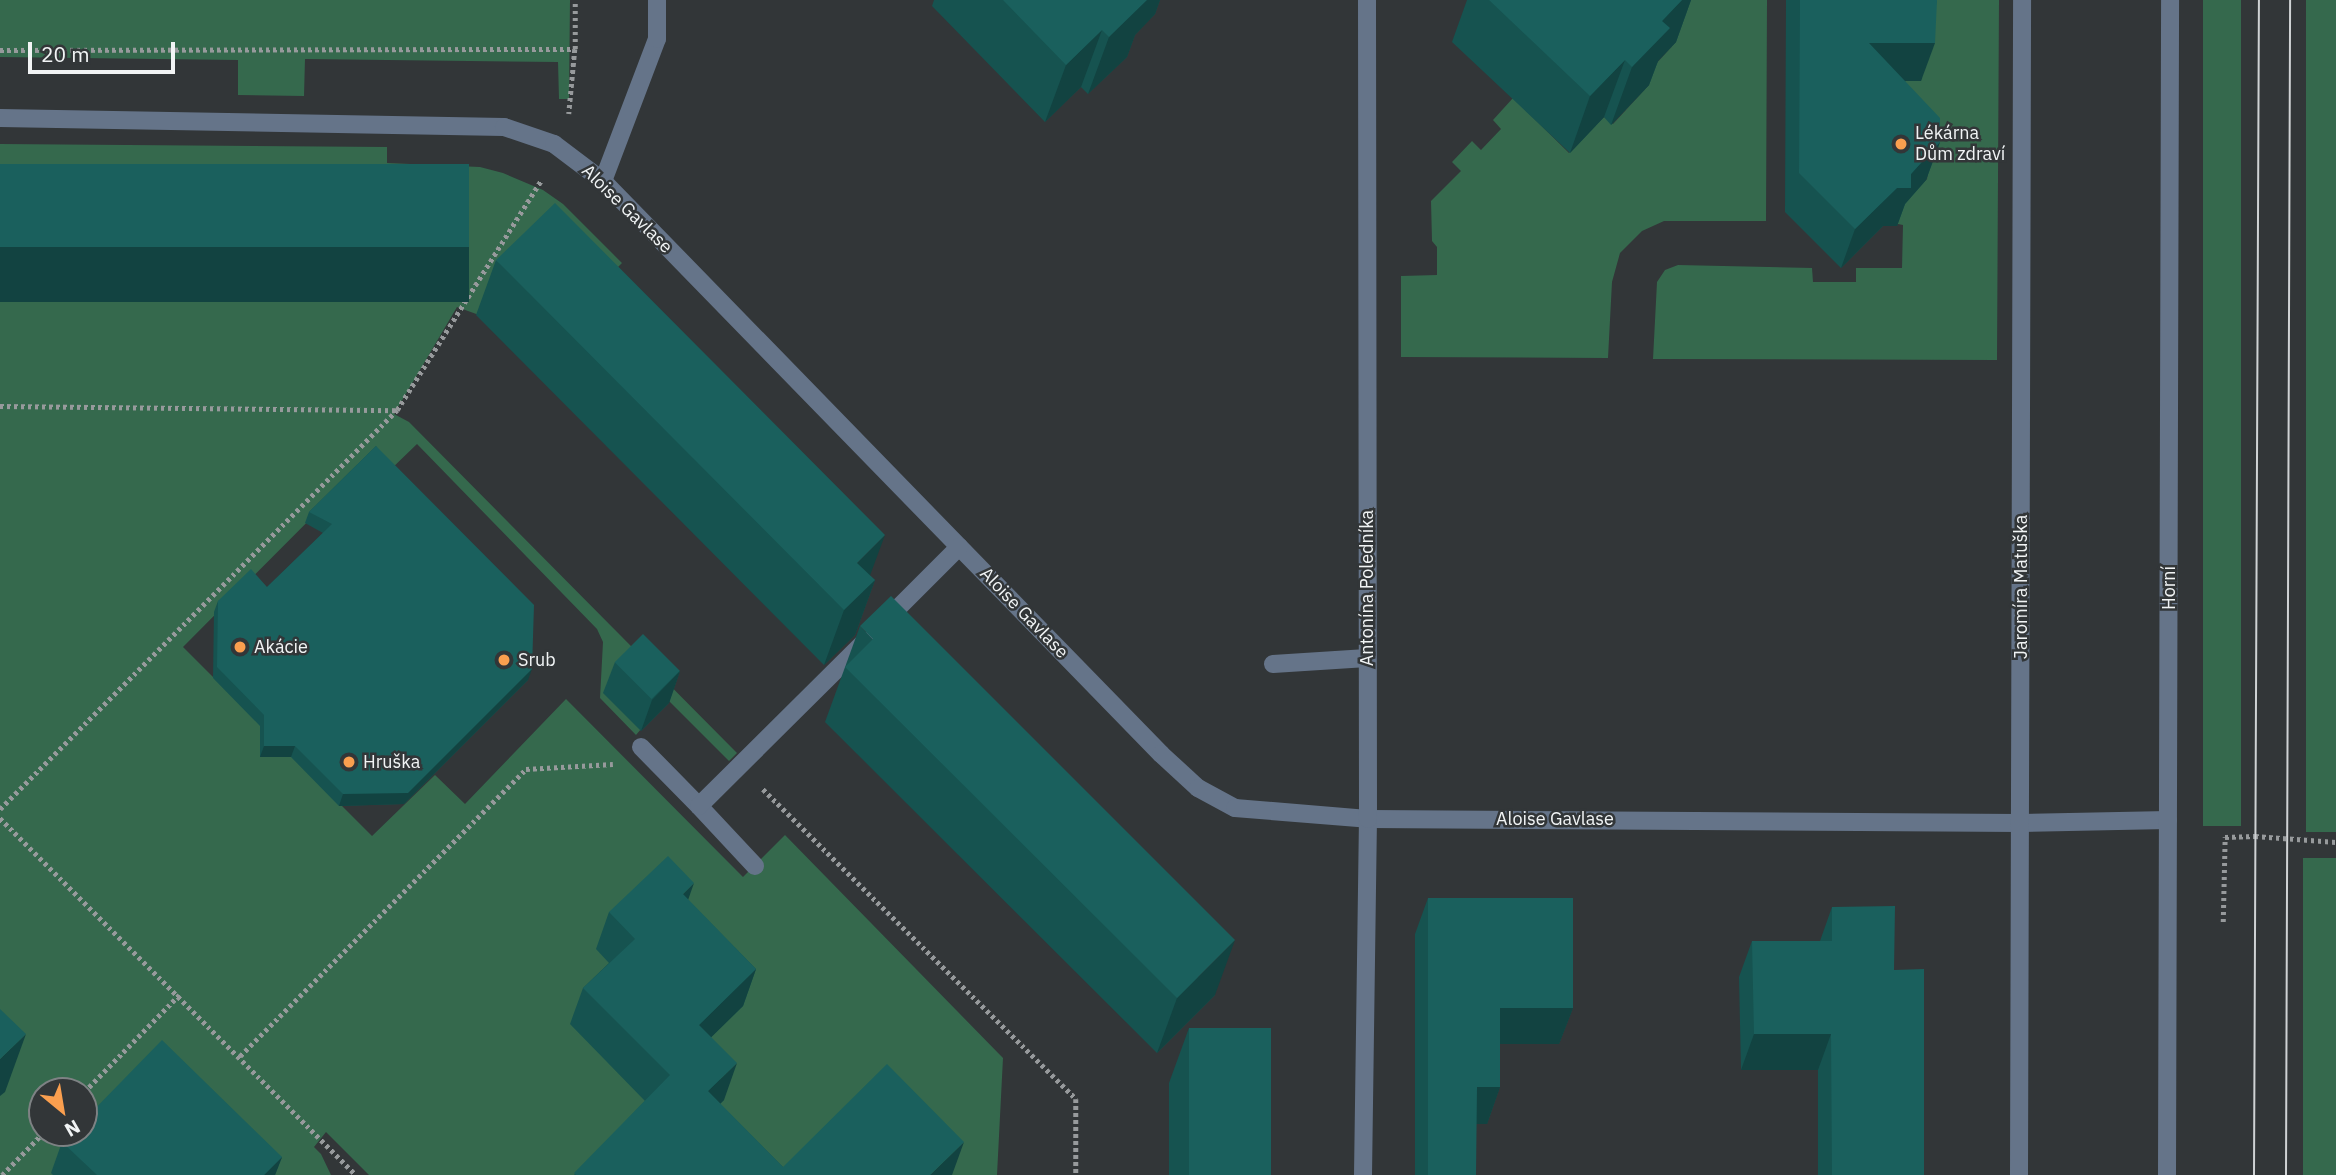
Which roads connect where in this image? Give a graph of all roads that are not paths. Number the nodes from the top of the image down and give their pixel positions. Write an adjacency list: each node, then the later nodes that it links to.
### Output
1 (657, 0): 6 (street)
2 (1367, 0): 8 (street, Antonína Poledníka)
3 (2022, 0): 14 (street, Jaromíra Matuška)
4 (2170, 0): 13 (street, Horní)
5 (0, 118): 6 (street, Aloise Gavlase)
6 (603, 181): 7 (street, Aloise Gavlase)
7 (960, 547): 11 (street); 12 (street, Aloise Gavlase)
8 (1367, 658): 9 (street); 12 (street, Antonína Poledníka)
9 (1273, 664)
10 (640, 747): 11 (street)
11 (699, 806): 15 (street)
12 (1368, 818): 14 (street, Aloise Gavlase); 16 (street, Antonína Poledníka)
13 (2168, 820): 14 (street, Aloise Gavlase); 18 (street, Horní)
14 (2020, 823): 17 (street, Jaromíra Matuška)
15 (755, 866)
16 (1363, 1175)
17 (2019, 1175)
18 (2167, 1175)

